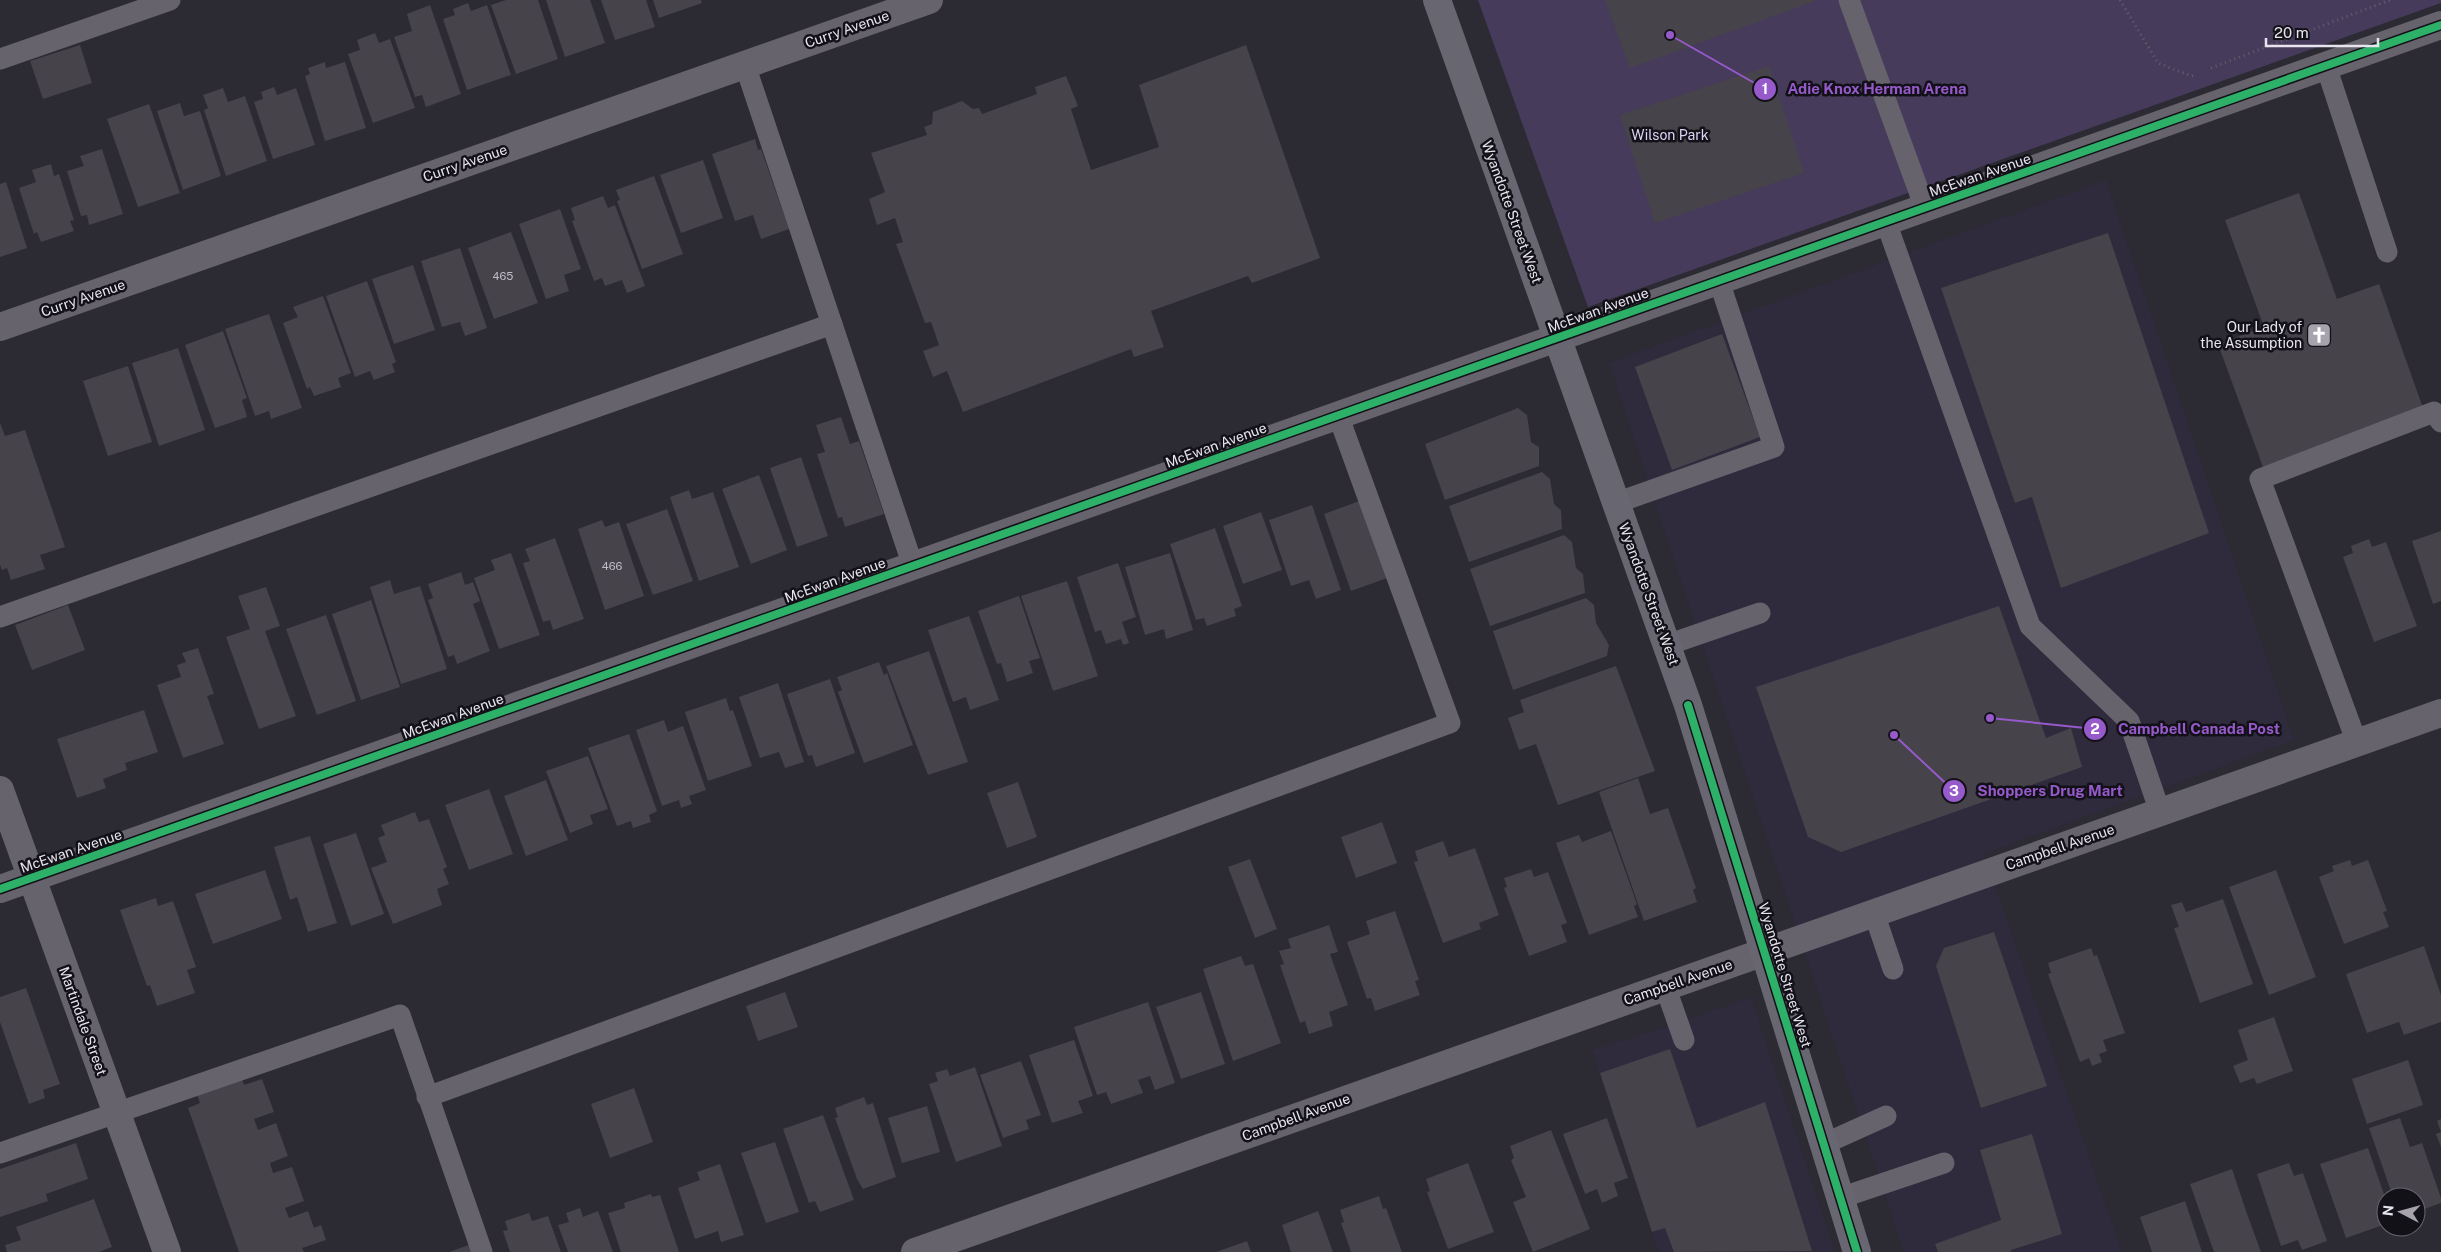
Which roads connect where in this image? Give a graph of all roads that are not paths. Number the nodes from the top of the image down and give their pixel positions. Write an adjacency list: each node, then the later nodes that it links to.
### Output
1 (170, 0): 6 (lane)
2 (930, 0): 7 (street, Curry Avenue)
3 (1437, 0): 15 (main road, Wyandotte Street West)
4 (1849, 0): 9 (lane)
5 (2441, 25): 8 (street, McEwan Avenue)
6 (0, 59)
7 (744, 65): 13 (lane); 14 (street, Curry Avenue)
8 (2326, 66): 9 (street, McEwan Avenue); 11 (lane)
9 (1924, 208): 10 (street, McEwan Avenue)
10 (1886, 222): 12 (street, McEwan Avenue); 26 (lane)
11 (2387, 252)
12 (1719, 281): 15 (street, McEwan Avenue); 18 (lane)
13 (832, 324): 19 (lane); 21 (lane)
14 (0, 326)
15 (1558, 338): 16 (street, McEwan Avenue); 18 (main road, Wyandotte Street West)
16 (1338, 415): 19 (street, McEwan Avenue); 34 (lane)
17 (2441, 422): 24 (lane)
18 (1616, 503): 22 (main road, Wyandotte Street West)
19 (913, 566): 27 (street, McEwan Avenue)
20 (1760, 612): 22 (lane)
21 (0, 617)
22 (1666, 645): 30 (main road, Wyandotte Street West)
23 (2441, 713): 24 (street, Campbell Avenue)
24 (2357, 743): 26 (street, Campbell Avenue)
25 (0, 790): 27 (street, Martindale Street)
26 (2160, 812): 29 (street, Campbell Avenue)
27 (32, 878): 28 (street, McEwan Avenue); 35 (street, Martindale Street)
28 (0, 889)
29 (1874, 913): 30 (street, Campbell Avenue); 31 (lane)
30 (1764, 951): 32 (street, Campbell Avenue); 37 (main road, Wyandotte Street West)
31 (1893, 969)
32 (1665, 986): 33 (lane); 43 (street, Campbell Avenue)
33 (1684, 1040)
34 (427, 1097): 35 (lane); 42 (lane)
35 (116, 1112): 38 (lane); 41 (street, Martindale Street)
36 (1886, 1116): 37 (lane)
37 (1824, 1144): 40 (main road, Wyandotte Street West)
38 (0, 1153)
39 (1944, 1163): 40 (lane)
40 (1840, 1198): 44 (main road, Wyandotte Street West)
41 (164, 1251)
42 (482, 1252)
43 (916, 1252)
44 (1857, 1252)

